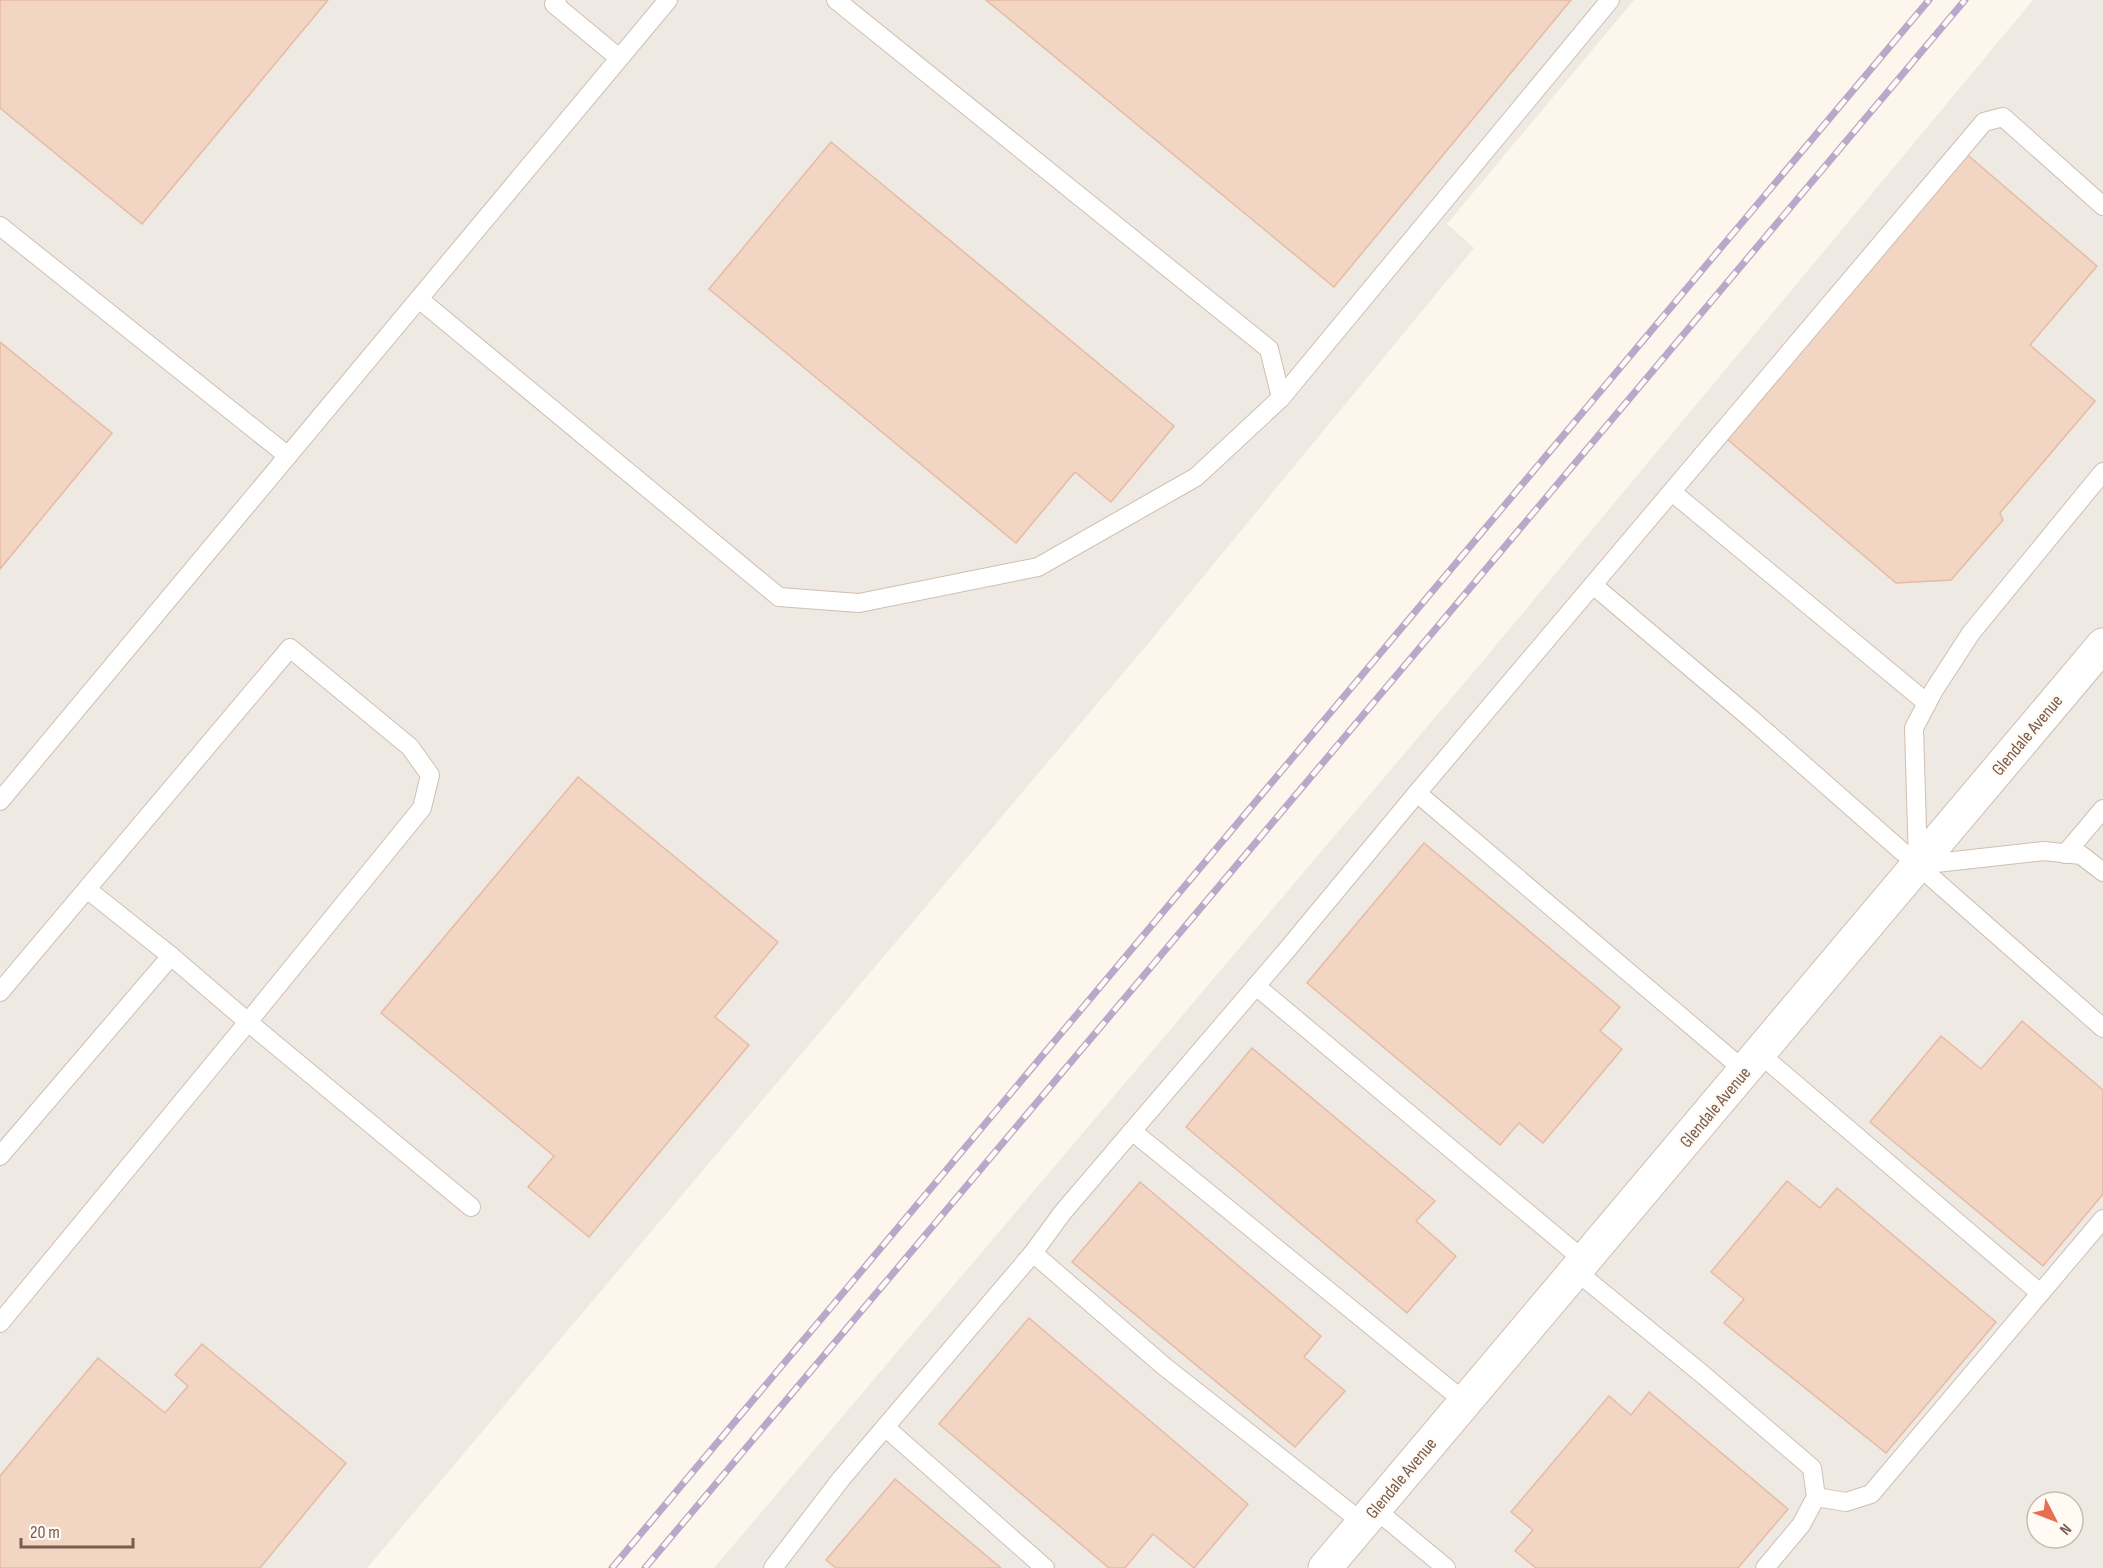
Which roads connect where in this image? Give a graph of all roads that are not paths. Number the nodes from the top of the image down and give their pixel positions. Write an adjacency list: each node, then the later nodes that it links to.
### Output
1 (668, 0): 5 (lane)
2 (836, 0): 9 (lane)
3 (1610, 0): 9 (lane)
4 (553, 1): 5 (lane)
5 (619, 58): 8 (lane)
6 (2103, 206): 12 (lane)
7 (0, 226): 10 (lane)
8 (419, 299): 9 (lane); 10 (lane)
9 (1281, 399)
10 (288, 456): 17 (lane)
11 (2103, 472): 15 (lane)
12 (1672, 492): 13 (lane); 15 (lane)
13 (1593, 585): 16 (lane); 20 (lane)
14 (2103, 645): 20 (street, Glendale Avenue)
15 (1927, 703): 20 (lane)
16 (1417, 793): 24 (lane); 28 (lane)
17 (0, 801)
18 (2103, 809): 19 (lane)
19 (2065, 854): 20 (lane); 21 (lane)
20 (1918, 865): 27 (lane); 28 (street, Glendale Avenue)
21 (2103, 872)
22 (88, 890): 23 (lane); 25 (lane); 26 (lane)
23 (171, 956): 26 (lane); 30 (lane)
24 (1256, 986): 29 (lane); 34 (lane)
25 (0, 992)
26 (248, 1022): 31 (lane); 36 (lane)
27 (2103, 1028)
28 (1752, 1062): 34 (street, Glendale Avenue); 35 (lane)
29 (1132, 1131): 33 (lane); 37 (lane)
30 (0, 1156)
31 (471, 1207)
32 (2103, 1219): 35 (lane)
33 (1033, 1253): 38 (lane); 40 (lane)
34 (1580, 1266): 37 (street, Glendale Avenue); 39 (lane)
35 (2040, 1293): 39 (lane)
36 (0, 1323)
37 (1465, 1402): 40 (street, Glendale Avenue)
38 (885, 1427): 41 (lane); 42 (lane)
39 (1816, 1497): 45 (lane)
40 (1369, 1516): 43 (street, Glendale Avenue); 44 (lane)
41 (773, 1568)
42 (1045, 1568)
43 (1325, 1568)
44 (1446, 1568)
45 (1765, 1568)

